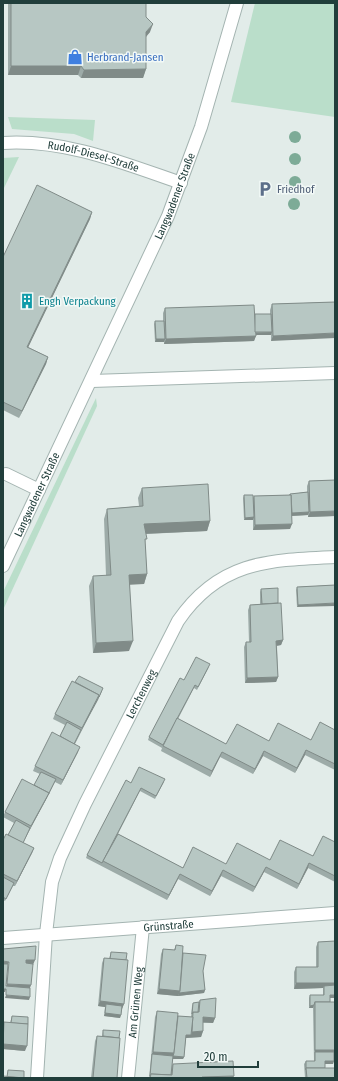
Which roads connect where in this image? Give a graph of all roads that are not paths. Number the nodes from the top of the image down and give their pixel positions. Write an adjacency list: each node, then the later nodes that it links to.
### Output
1 (236, 3): 3 (street, Langwadener Straße)
2 (3, 143): 3 (street, Rudolf-Diesel-Straße)
3 (181, 183): 5 (street, Langwadener Straße)
4 (335, 373): 5 (street)
5 (92, 381): 7 (street, Langwadener Straße)
6 (6, 474): 7 (street)
7 (39, 490): 9 (street, Langwadener Straße)
8 (335, 557): 12 (street, Lerchenweg)
9 (3, 566)
10 (335, 913): 11 (street, Grünstraße)
11 (142, 927): 12 (street, Grünstraße); 15 (street, Am Grünen Weg)
12 (46, 934): 13 (street, Grünstraße); 14 (street)
13 (3, 938)
14 (37, 1078)
15 (128, 1078)

